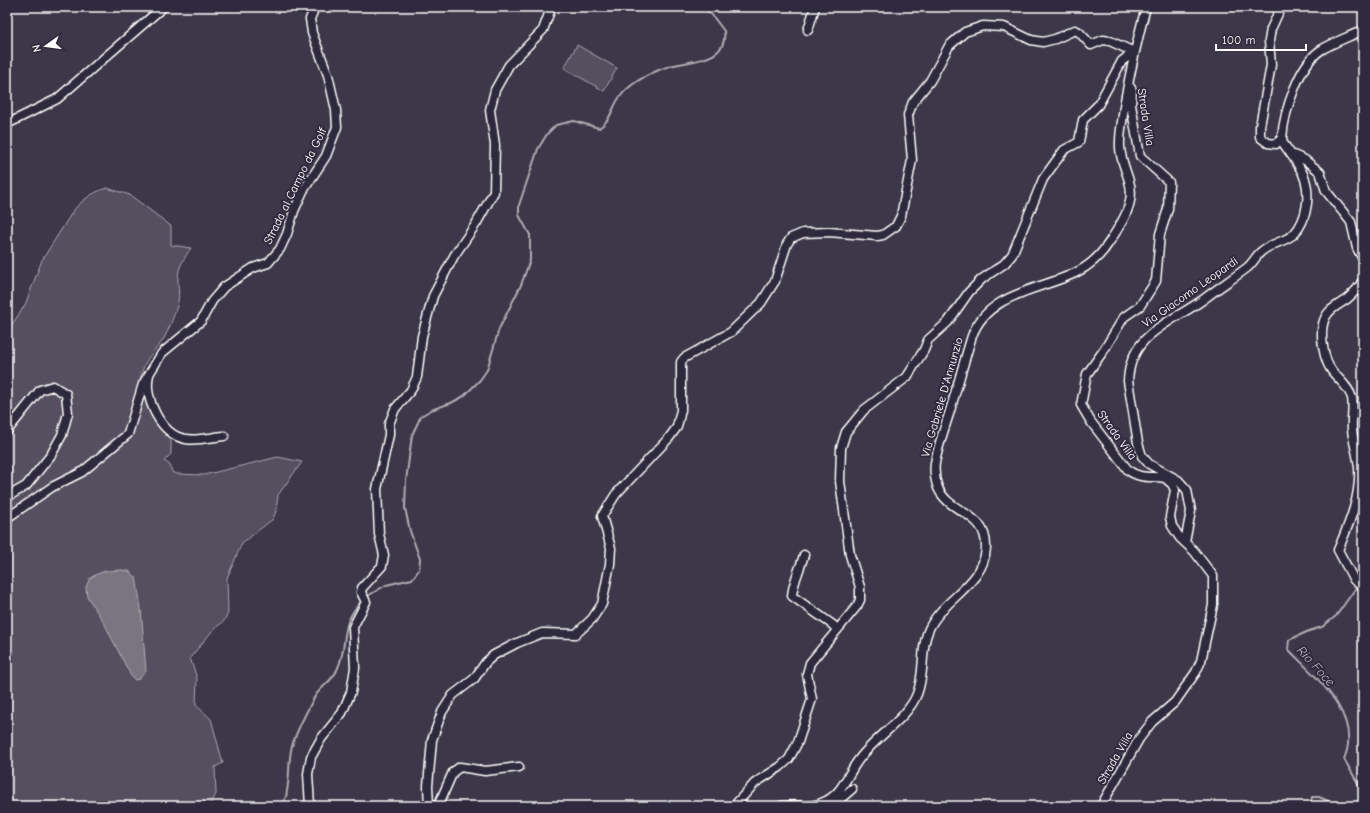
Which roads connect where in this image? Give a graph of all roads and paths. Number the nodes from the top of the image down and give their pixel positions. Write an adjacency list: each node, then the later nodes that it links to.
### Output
1 (162, 7): 11 (street)
2 (315, 7): 16 (street, Strada al Campo da Golf)
3 (549, 7): 29 (street)
4 (815, 7): 7 (street)
5 (1146, 7): 9 (street, Via Gabriele D'Annunzio)
6 (1281, 7): 12 (street)
7 (808, 30)
8 (1363, 30): 12 (street)
9 (1134, 52): 10 (street, Via Gabriele D'Annunzio); 25 (street); 30 (street)
10 (1128, 84): 19 (street, Strada Villa); 28 (street, Via Gabriele D'Annunzio)
11 (7, 124)
12 (1282, 138): 13 (street, Via Giacomo Leopardi)
13 (1290, 153): 14 (street); 19 (street, Via Giacomo Leopardi)
14 (1363, 259)
15 (1363, 280): 24 (street)
16 (150, 372): 18 (street); 21 (street, Strada al Campo da Golf)
17 (7, 431): 20 (street)
18 (224, 436)
19 (1168, 477): 22 (street, Strada Villa); 22 (street, Via Giacomo Leopardi)
20 (7, 497)
21 (7, 518)
22 (1185, 542): 34 (street, Strada Villa)
23 (804, 556): 25 (street)
24 (1363, 587)
25 (837, 630): 32 (street)
26 (519, 767): 31 (street)
27 (852, 789): 28 (street, Via Gabriele D'Annunzio)
28 (828, 805): 33 (street, Via Gabriele D'Annunzio)
29 (310, 806)
30 (429, 806)
31 (438, 806)
32 (734, 806)
33 (781, 806)
34 (1101, 806)

